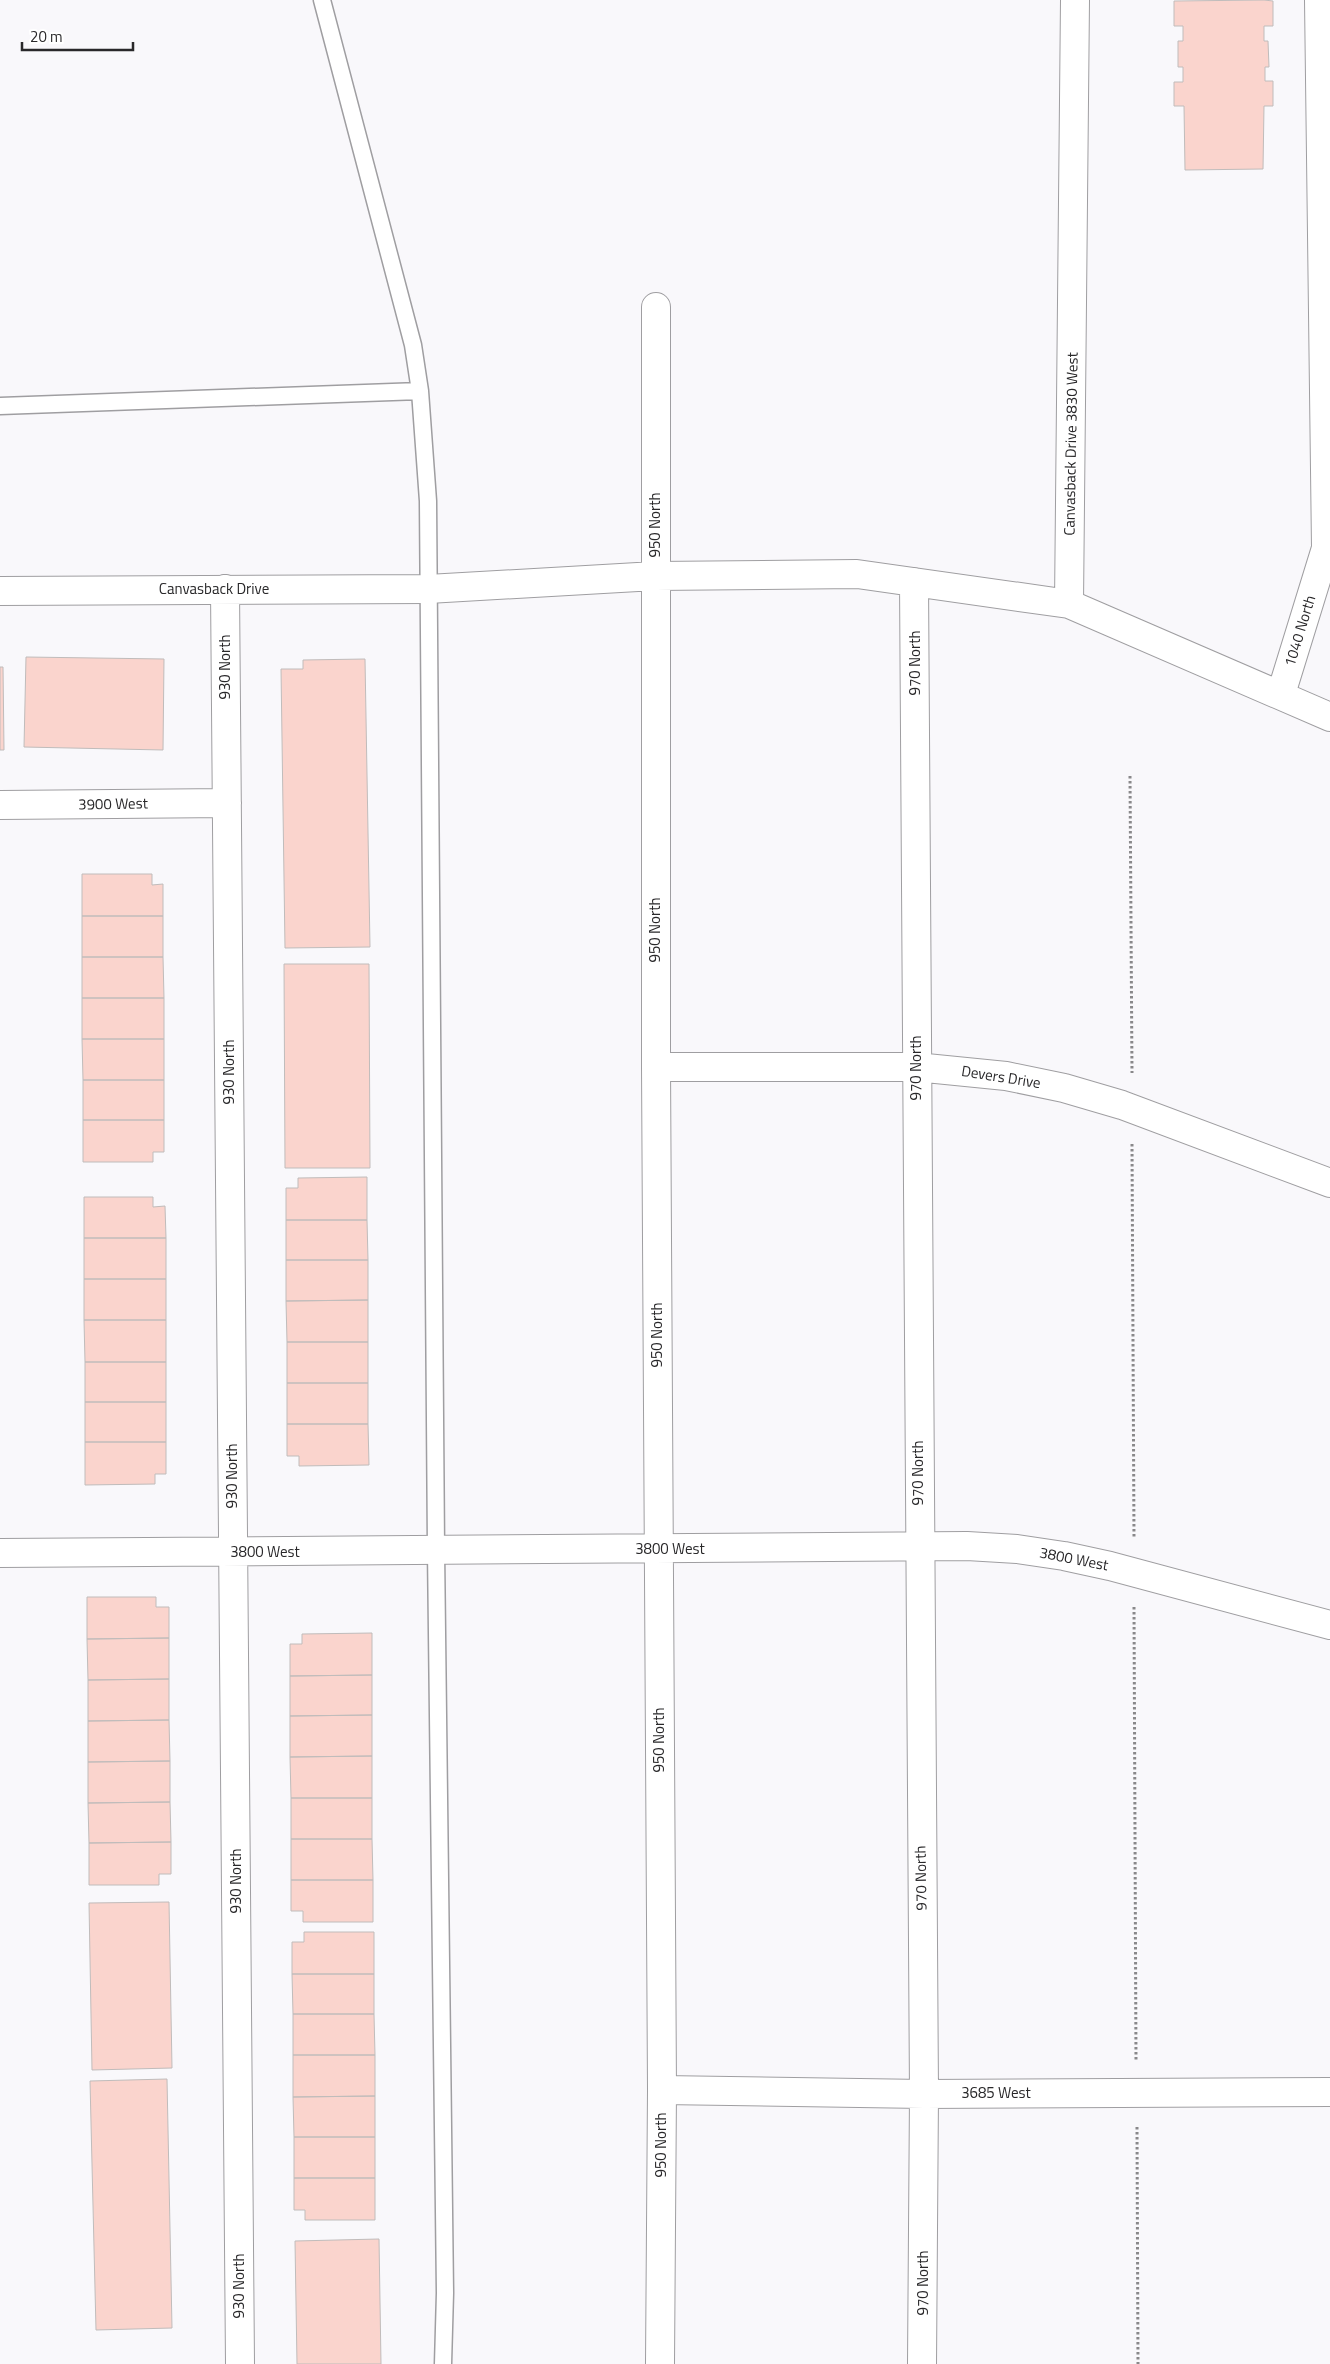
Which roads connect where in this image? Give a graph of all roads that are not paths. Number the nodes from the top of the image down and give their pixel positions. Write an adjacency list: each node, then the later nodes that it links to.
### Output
1 (322, 0): 5 (lane)
2 (1075, 0): 13 (street, Canvasback Drive 3830 West)
3 (1319, 0): 7 (street, 1040 North)
4 (656, 306): 8 (street, 950 North)
5 (420, 391): 6 (lane); 11 (lane)
6 (0, 406)
7 (1328, 548): 14 (street, 1040 North)
8 (655, 576): 9 (street, Canvasback Drive); 11 (street, Canvasback Drive); 18 (street, 950 North)
9 (914, 582): 13 (street, Canvasback Drive); 19 (street, 970 North)
10 (225, 589): 11 (street, Canvasback Drive); 12 (street, Canvasback Drive); 16 (street, 930 North)
11 (428, 589): 23 (lane)
12 (0, 591)
13 (1069, 604): 14 (street)
14 (1281, 694): 15 (street)
15 (1330, 717)
16 (226, 803): 17 (street, 3900 West); 24 (street, 930 North)
17 (0, 805)
18 (656, 1067): 19 (street, Devers Drive); 22 (street, 950 North)
19 (916, 1067): 20 (street, Devers Drive); 21 (street, 970 North)
20 (1330, 1183)
21 (919, 1547): 22 (street, 3800 West); 26 (street, 3800 West); 29 (street, 970 North)
22 (657, 1549): 23 (street, 3800 West); 27 (street, 950 North)
23 (436, 1550): 24 (street, 3800 West); 31 (lane)
24 (233, 1552): 25 (street, 3800 West); 30 (street, 930 North)
25 (0, 1553)
26 (1330, 1625)
27 (662, 2090): 29 (street, 3685 West); 32 (street, 950 North)
28 (1330, 2092): 29 (street, 3685 West)
29 (924, 2094): 33 (street, 970 North)
30 (240, 2364)
31 (443, 2364)
32 (660, 2364)
33 (922, 2364)

